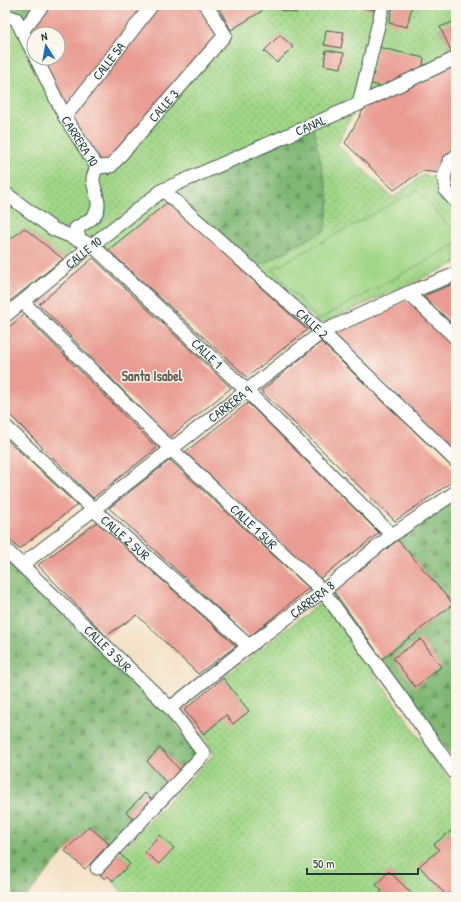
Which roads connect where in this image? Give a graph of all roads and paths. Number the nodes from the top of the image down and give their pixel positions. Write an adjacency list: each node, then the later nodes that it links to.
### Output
1 (10, 5): 6 (street)
2 (43, 5): 7 (street)
3 (152, 5): 12 (street, CALLE 5A)
4 (206, 5): 14 (street, CALLE 3)
5 (383, 5): 11 (street)
6 (5, 14): 7 (street)
7 (22, 31): 8 (street)
8 (26, 39)
9 (456, 58): 11 (street, CANAL)
10 (40, 66): 12 (street, CARRERA 10)
11 (358, 104): 15 (street, CANAL)
12 (65, 117): 14 (street, CARRERA 10)
13 (452, 159): 17 (street)
14 (97, 167): 18 (street, CARRERA 10)
15 (163, 190): 18 (street, CALLE 10); 23 (street, CALLE 2)
16 (5, 193): 18 (street, CALLE 1)
17 (456, 202)
18 (86, 242): 21 (street, CALLE 10); 25 (street, CALLE 1)
19 (456, 274): 20 (street, CARRERA 9)
20 (408, 293): 23 (street, CARRERA 9); 24 (street)
21 (23, 302): 22 (street, CALLE 10); 27 (street, CALLE 1 SUR)
22 (5, 316)
23 (322, 332): 25 (street, CARRERA 9); 28 (street, CALLE 2)
24 (456, 338)
25 (246, 390): 27 (street, CARRERA 9); 31 (street, CALLE 1)
26 (5, 426): 30 (street, CALLE 2 SUR)
27 (171, 449): 30 (street, CARRERA 9); 34 (street, CALLE 1 SUR)
28 (456, 461)
29 (456, 492): 31 (street, CARRERA 8)
30 (93, 509): 33 (street, CARRERA 9); 35 (street, CALLE 2 SUR)
31 (392, 535): 34 (street, CARRERA 8)
32 (5, 548): 33 (street, CALLE 3 SUR)
33 (22, 565): 36 (street, CALLE 3 SUR)
34 (323, 591): 35 (street, CARRERA 8); 37 (street, CALLE 1 SUR)
35 (248, 646): 36 (street, CARRERA 8)
36 (170, 708): 38 (street, CALLE 3 SUR)
37 (456, 775)
38 (97, 868)

